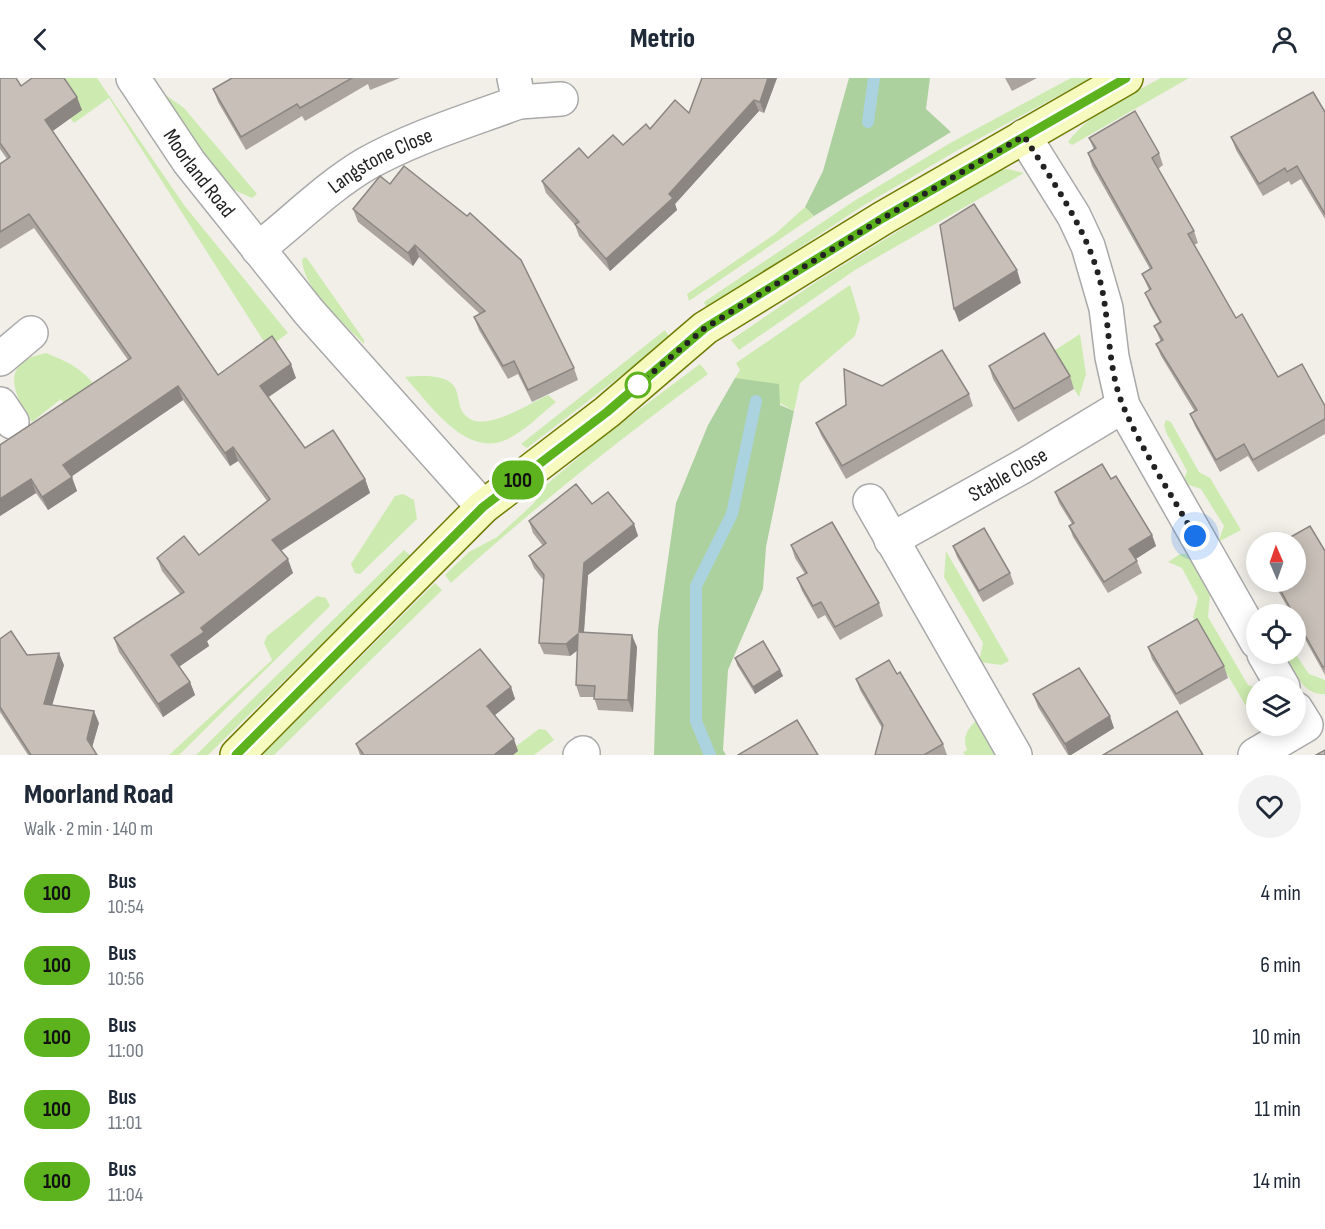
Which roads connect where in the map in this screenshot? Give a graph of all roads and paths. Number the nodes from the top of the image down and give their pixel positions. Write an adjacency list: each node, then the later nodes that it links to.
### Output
1 (133, 78): 6 (street, Moorland Road)
2 (1126, 78): 5 (street)
3 (517, 90): 4 (street, Langstone Close); 6 (street, Langstone Close)
4 (561, 99)
5 (1024, 136): 9 (street); 11 (street)
6 (258, 249): 11 (street, Moorland Road)
7 (31, 333): 8 (street)
8 (0, 359)
9 (1123, 406): 12 (street, Stable Close); 13 (street)
10 (870, 501): 12 (street)
11 (483, 507): 15 (street)
12 (891, 540): 16 (street)
13 (1246, 623)
14 (1309, 716): 17 (street)
15 (237, 755)
16 (1015, 755)
17 (1256, 755)

